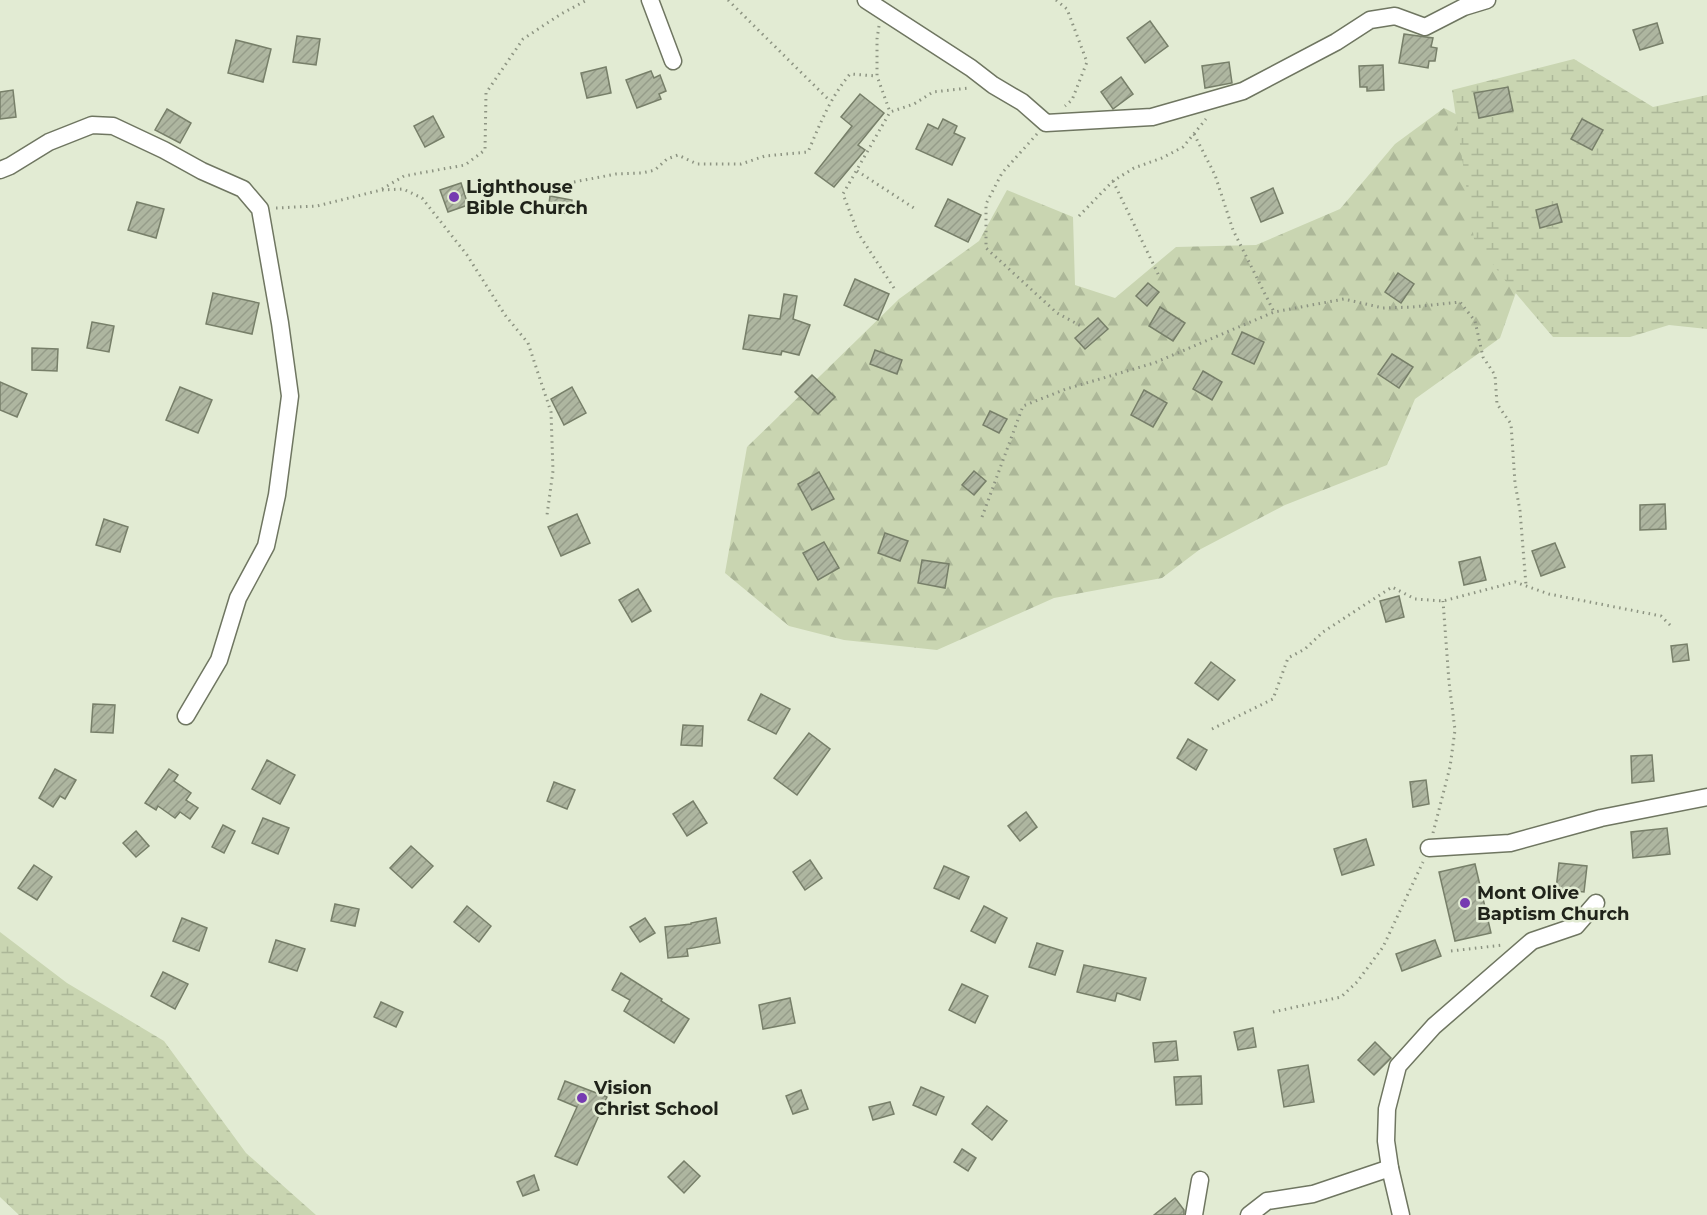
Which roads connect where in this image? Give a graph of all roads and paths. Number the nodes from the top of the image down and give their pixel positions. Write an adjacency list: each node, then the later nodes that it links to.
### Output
1 (587, 0): 20 (path)
2 (650, 0): 8 (street)
3 (728, 0): 12 (path)
4 (866, 0): 7 (street)
5 (1056, 0): 14 (path)
6 (1486, 0): 11 (street)
7 (882, 9): 9 (path); 10 (street)
8 (673, 61)
9 (877, 76): 12 (path); 13 (path)
10 (993, 85): 13 (path); 14 (street)
11 (1224, 97): 14 (street); 15 (path)
12 (830, 101): 19 (path)
13 (890, 112): 17 (path)
14 (1046, 123): 27 (path)
15 (1194, 134): 18 (path); 26 (path)
16 (0, 170): 22 (street)
17 (857, 171): 21 (path); 25 (path)
18 (1113, 181): 23 (path); 24 (path)
19 (574, 182)
20 (381, 190): 22 (path); 28 (path)
21 (914, 208)
22 (260, 209): 33 (street)
23 (1079, 216)
24 (1160, 278)
25 (894, 288)
26 (1274, 312): 29 (path); 30 (path)
27 (1082, 326)
28 (546, 515)
29 (982, 517)
30 (1526, 585): 31 (path); 32 (path)
31 (1443, 601): 34 (path); 36 (path)
32 (1673, 628)
33 (186, 716)
34 (1212, 729)
35 (1707, 797): 36 (street)
36 (1429, 848): 40 (path)
37 (1596, 903): 38 (street)
38 (1532, 941): 39 (path); 41 (street)
39 (1451, 951)
40 (1273, 1012)
41 (1390, 1168): 44 (street); 45 (street)
42 (1200, 1180): 43 (street)
43 (1194, 1215)
44 (1250, 1215)
45 (1401, 1215)

